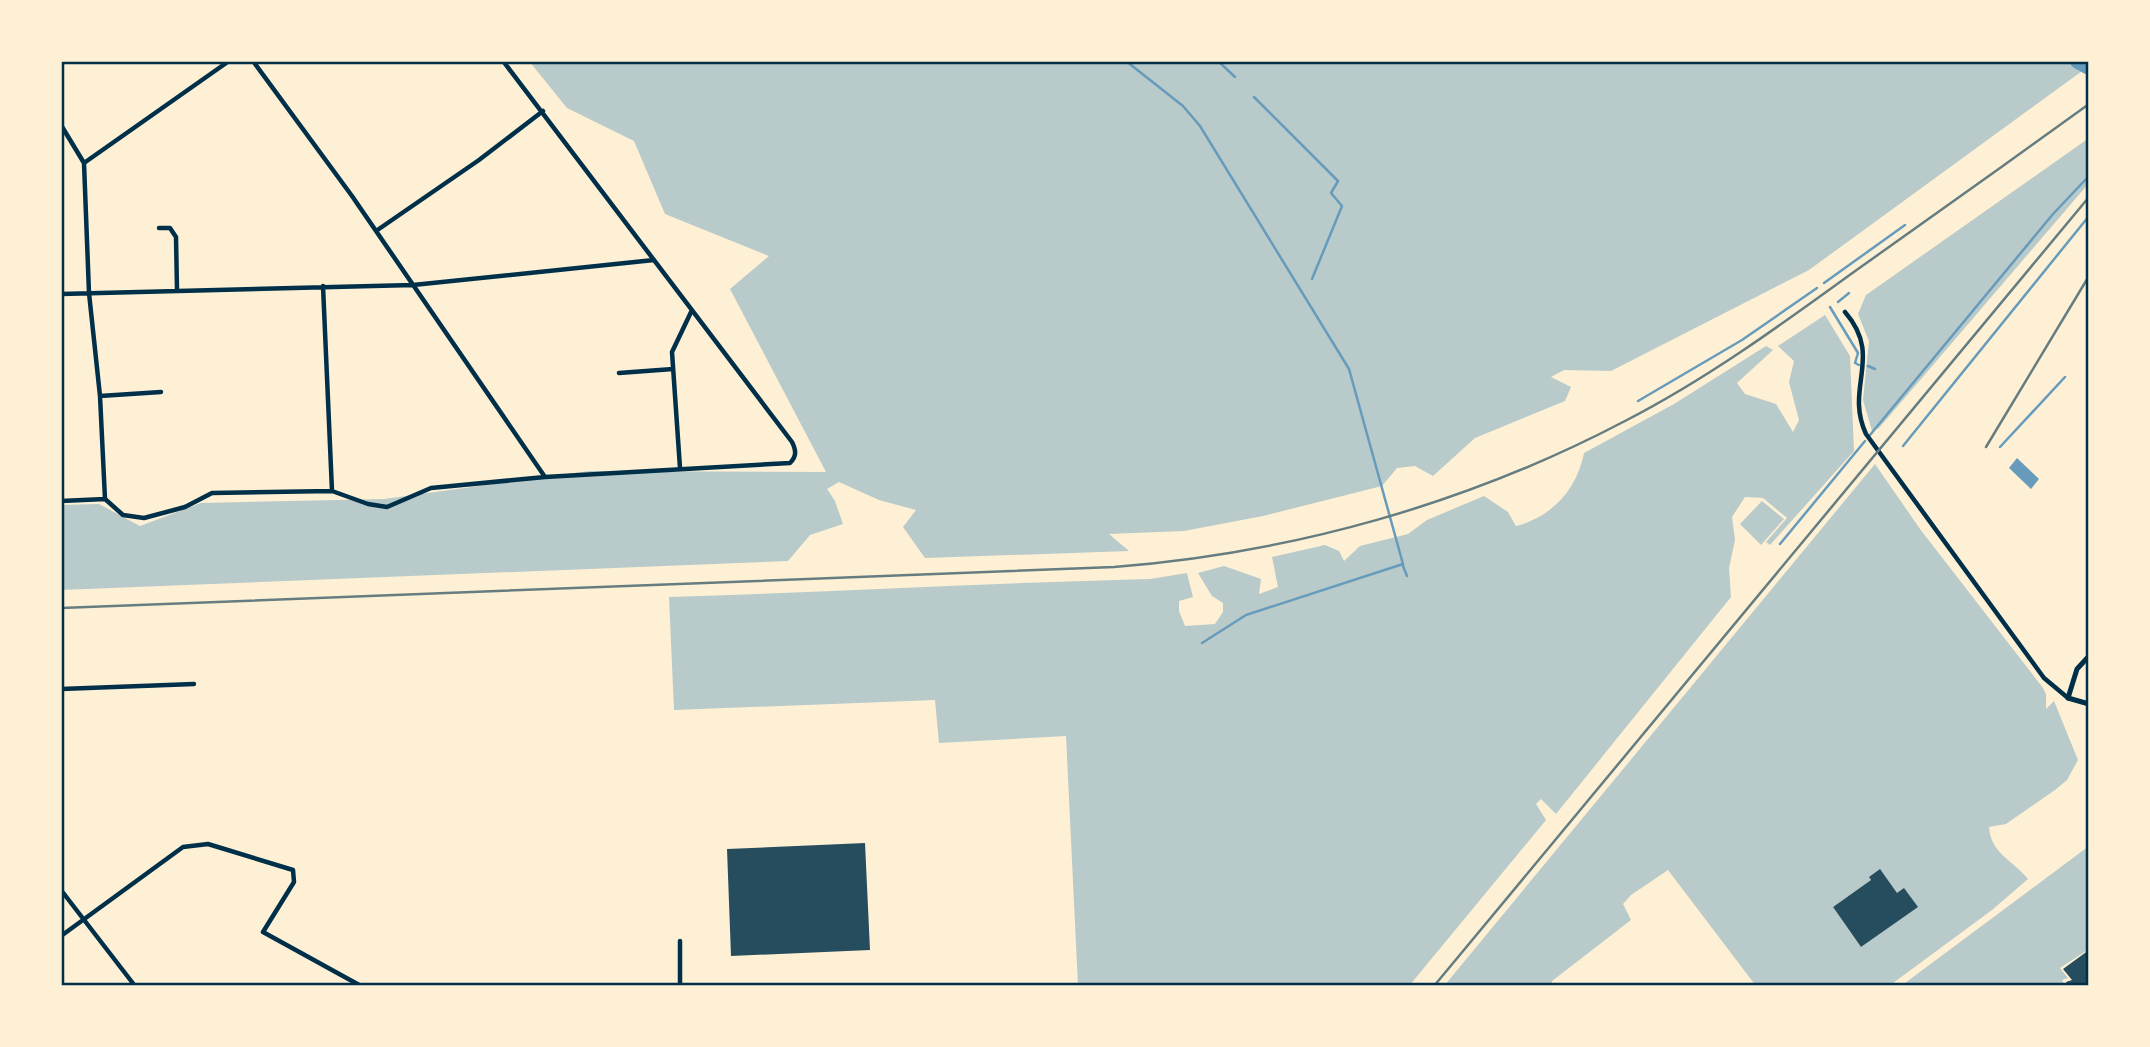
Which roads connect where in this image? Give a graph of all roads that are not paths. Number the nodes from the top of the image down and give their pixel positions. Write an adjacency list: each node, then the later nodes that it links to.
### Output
1 (229, 61): 6 (street)
2 (253, 61): 8 (street)
3 (503, 61): 4 (street)
4 (543, 111): 8 (street); 9 (street)
5 (61, 125): 6 (street)
6 (84, 163): 14 (street)
7 (159, 228): 12 (street)
8 (376, 231): 10 (street)
9 (654, 260): 10 (street); 15 (street)
10 (413, 285): 11 (street); 22 (street)
11 (323, 286): 12 (street); 23 (street)
12 (177, 290): 14 (street)
13 (61, 293): 14 (street)
14 (89, 293): 20 (street)
15 (692, 310): 17 (street); 21 (street)
16 (1845, 312): 29 (street)
17 (673, 369): 18 (street); 21 (street)
18 (619, 373)
19 (161, 392): 20 (street)
20 (100, 396): 24 (street)
21 (680, 468): 22 (street)
22 (545, 477): 23 (street)
23 (332, 491): 24 (street)
24 (105, 499): 25 (street)
25 (61, 500)
26 (2089, 656): 29 (street)
27 (194, 684): 28 (street)
28 (61, 689)
29 (2068, 698): 30 (street)
30 (2089, 704)
31 (61, 890): 32 (street)
32 (84, 920): 33 (street); 35 (street); 36 (street)
33 (61, 936)
34 (680, 941): 37 (street)
35 (135, 986)
36 (361, 986)
37 (680, 986)

